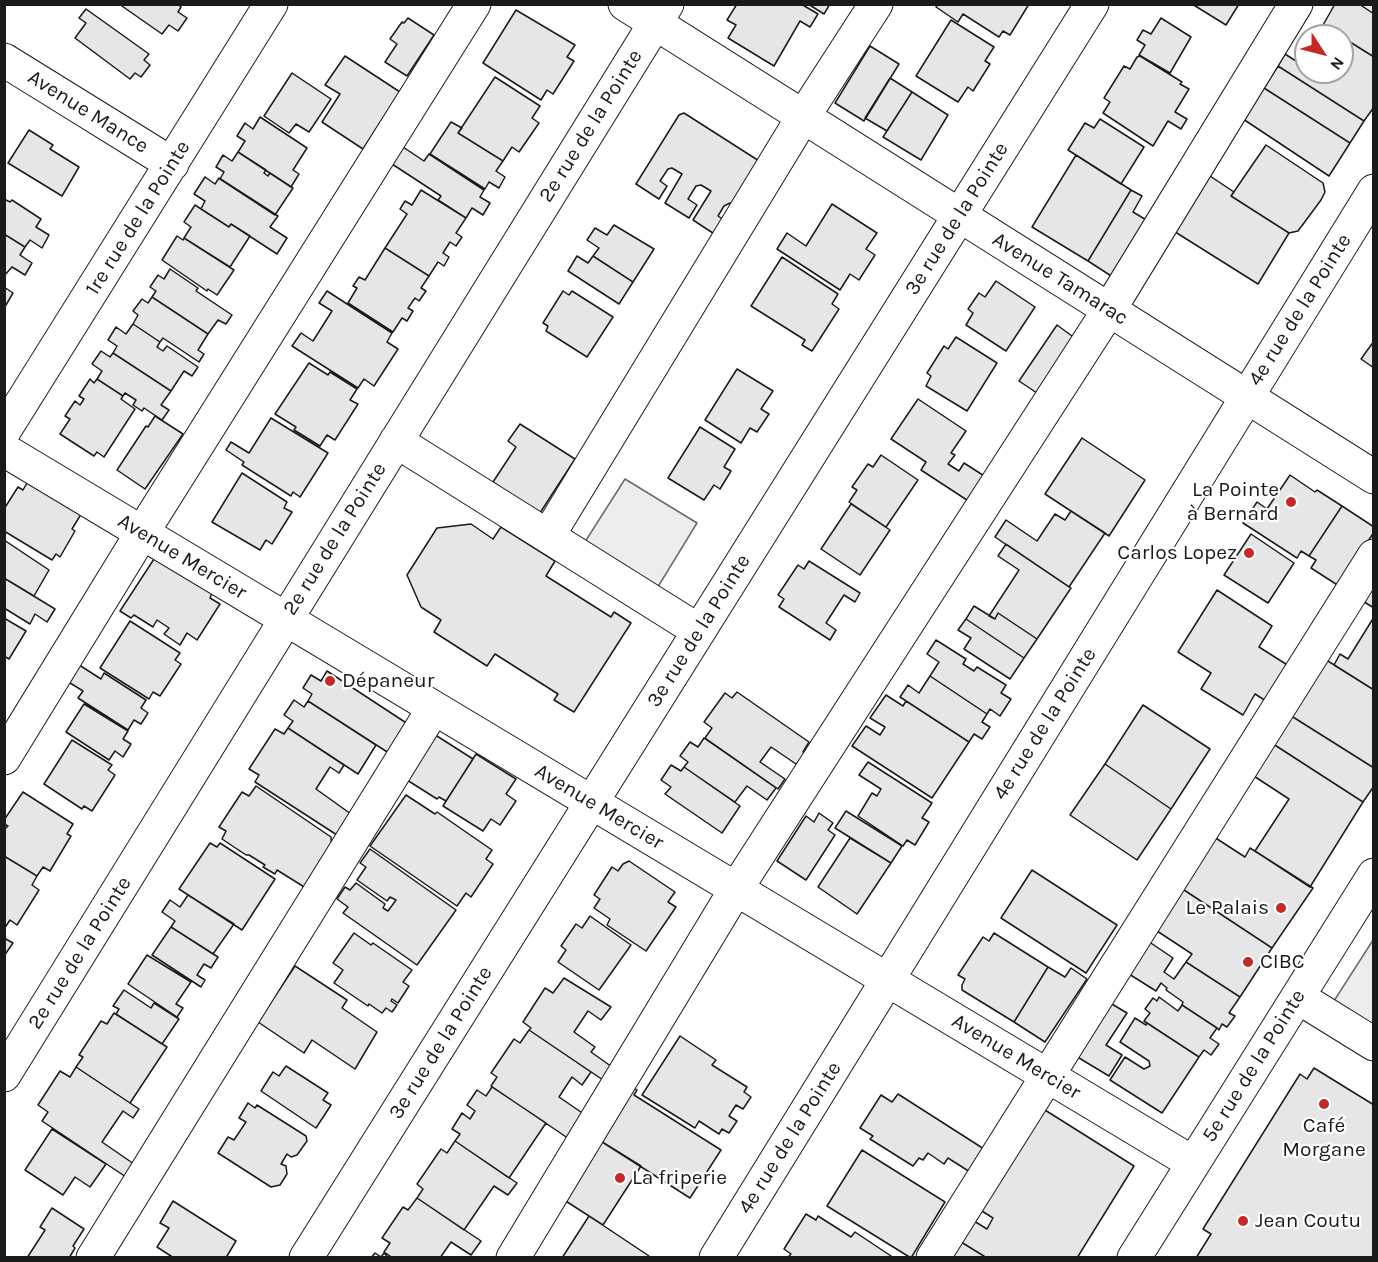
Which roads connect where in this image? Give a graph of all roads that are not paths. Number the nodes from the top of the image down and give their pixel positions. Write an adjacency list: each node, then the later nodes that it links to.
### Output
1 (271, 4): 10 (street, 1re rue de la Pointe)
2 (474, 4): 19 (street)
3 (625, 4): 7 (street, Avenue Tamarac)
4 (876, 4): 9 (street)
5 (1092, 4): 12 (street, 3e rue de la Pointe)
6 (1296, 4): 13 (street)
7 (661, 14): 9 (street, Avenue Tamarac); 16 (street, 2e rue de la Pointe)
8 (4, 60): 10 (street, Avenue Mance)
9 (803, 117): 12 (street, Avenue Tamarac); 20 (street)
10 (171, 164): 15 (street, 1re rue de la Pointe)
11 (1374, 190): 14 (street, 4e rue de la Pointe)
12 (959, 216): 13 (street, Avenue Tamarac); 23 (street, 3e rue de la Pointe)
13 (1109, 310): 14 (street, Avenue Tamarac); 28 (street)
14 (1246, 397): 18 (street, Avenue Tamarac); 29 (street, 4e rue de la Pointe)
15 (4, 431)
16 (396, 441): 20 (street); 22 (street, 2e rue de la Pointe)
17 (4, 450): 19 (street, Avenue Mercier)
18 (1374, 477)
19 (142, 533): 22 (street, Avenue Mercier); 25 (street)
20 (548, 536): 23 (street)
21 (1374, 556): 33 (street)
22 (286, 619): 24 (street, Avenue Mercier); 32 (street, 2e rue de la Pointe)
23 (699, 631): 26 (street, 3e rue de la Pointe)
24 (434, 708): 26 (street, Avenue Mercier); 35 (street)
25 (4, 758)
26 (592, 802): 28 (street, Avenue Mercier); 36 (street, 3e rue de la Pointe)
27 (1374, 875): 30 (street, 5e rue de la Pointe)
28 (736, 889): 29 (street, Avenue Mercier); 37 (street)
29 (887, 980): 33 (street, Avenue Mercier); 38 (street, 4e rue de la Pointe)
30 (1298, 997): 31 (street); 34 (street, 5e rue de la Pointe)
31 (1374, 1044)
32 (4, 1075)
33 (1048, 1076): 34 (street, Avenue Mercier); 39 (street)
34 (1193, 1163): 40 (street, 5e rue de la Pointe)
35 (93, 1257)
36 (306, 1257)
37 (513, 1257)
38 (716, 1257)
39 (933, 1257)
40 (1134, 1257)

